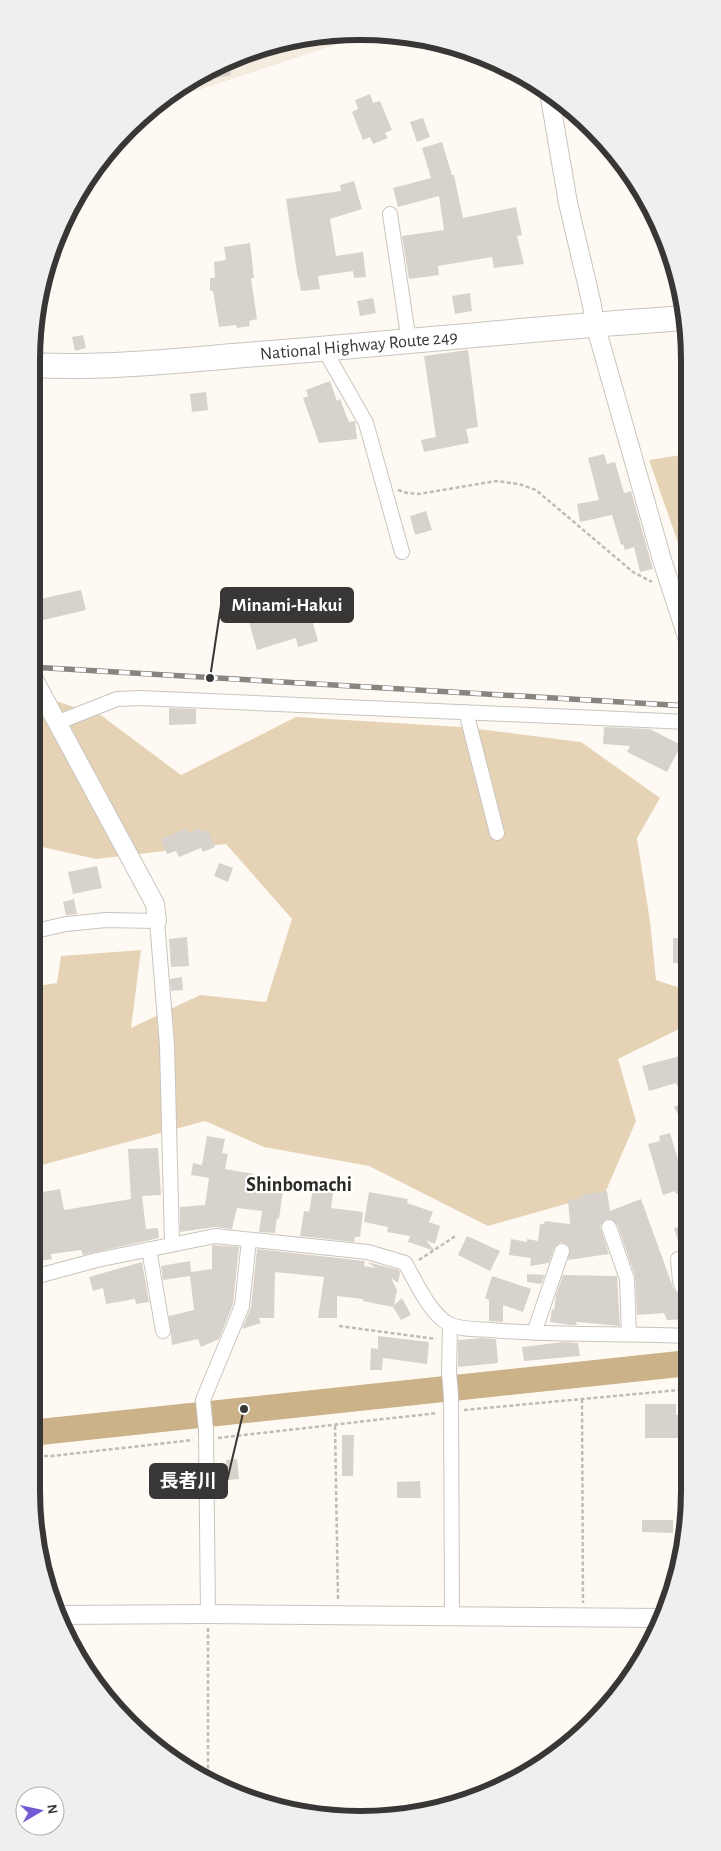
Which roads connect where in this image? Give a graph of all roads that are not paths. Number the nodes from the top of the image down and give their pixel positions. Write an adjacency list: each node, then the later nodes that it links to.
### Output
1 (551, 102): 4 (street)
2 (390, 214): 5 (street)
3 (678, 319): 4 (highway, National Highway Route 249)
4 (595, 324): 5 (highway, National Highway Route 249); 9 (street)
5 (409, 342): 6 (highway, National Highway Route 249)
6 (324, 349): 7 (highway, National Highway Route 249); 8 (street)
7 (40, 365)
8 (402, 552)
9 (681, 618)
10 (40, 692): 13 (street)
11 (466, 712): 12 (street); 13 (street); 14 (street)
12 (681, 722)
13 (56, 723): 15 (street)
14 (497, 833)
15 (157, 922): 16 (street); 19 (street)
16 (40, 930)
17 (609, 1228): 28 (street)
18 (249, 1240): 19 (street); 25 (street); 30 (street)
19 (172, 1244): 20 (street)
20 (149, 1249): 23 (street); 26 (street)
21 (562, 1251): 27 (street)
22 (678, 1259): 24 (street)
23 (40, 1275)
24 (681, 1284)
25 (450, 1325): 27 (street); 32 (street)
26 (163, 1331)
27 (534, 1332): 28 (street)
28 (629, 1334): 29 (street)
29 (681, 1336)
30 (208, 1614): 31 (street); 32 (street)
31 (65, 1615)
32 (452, 1617): 33 (street)
33 (655, 1618)

